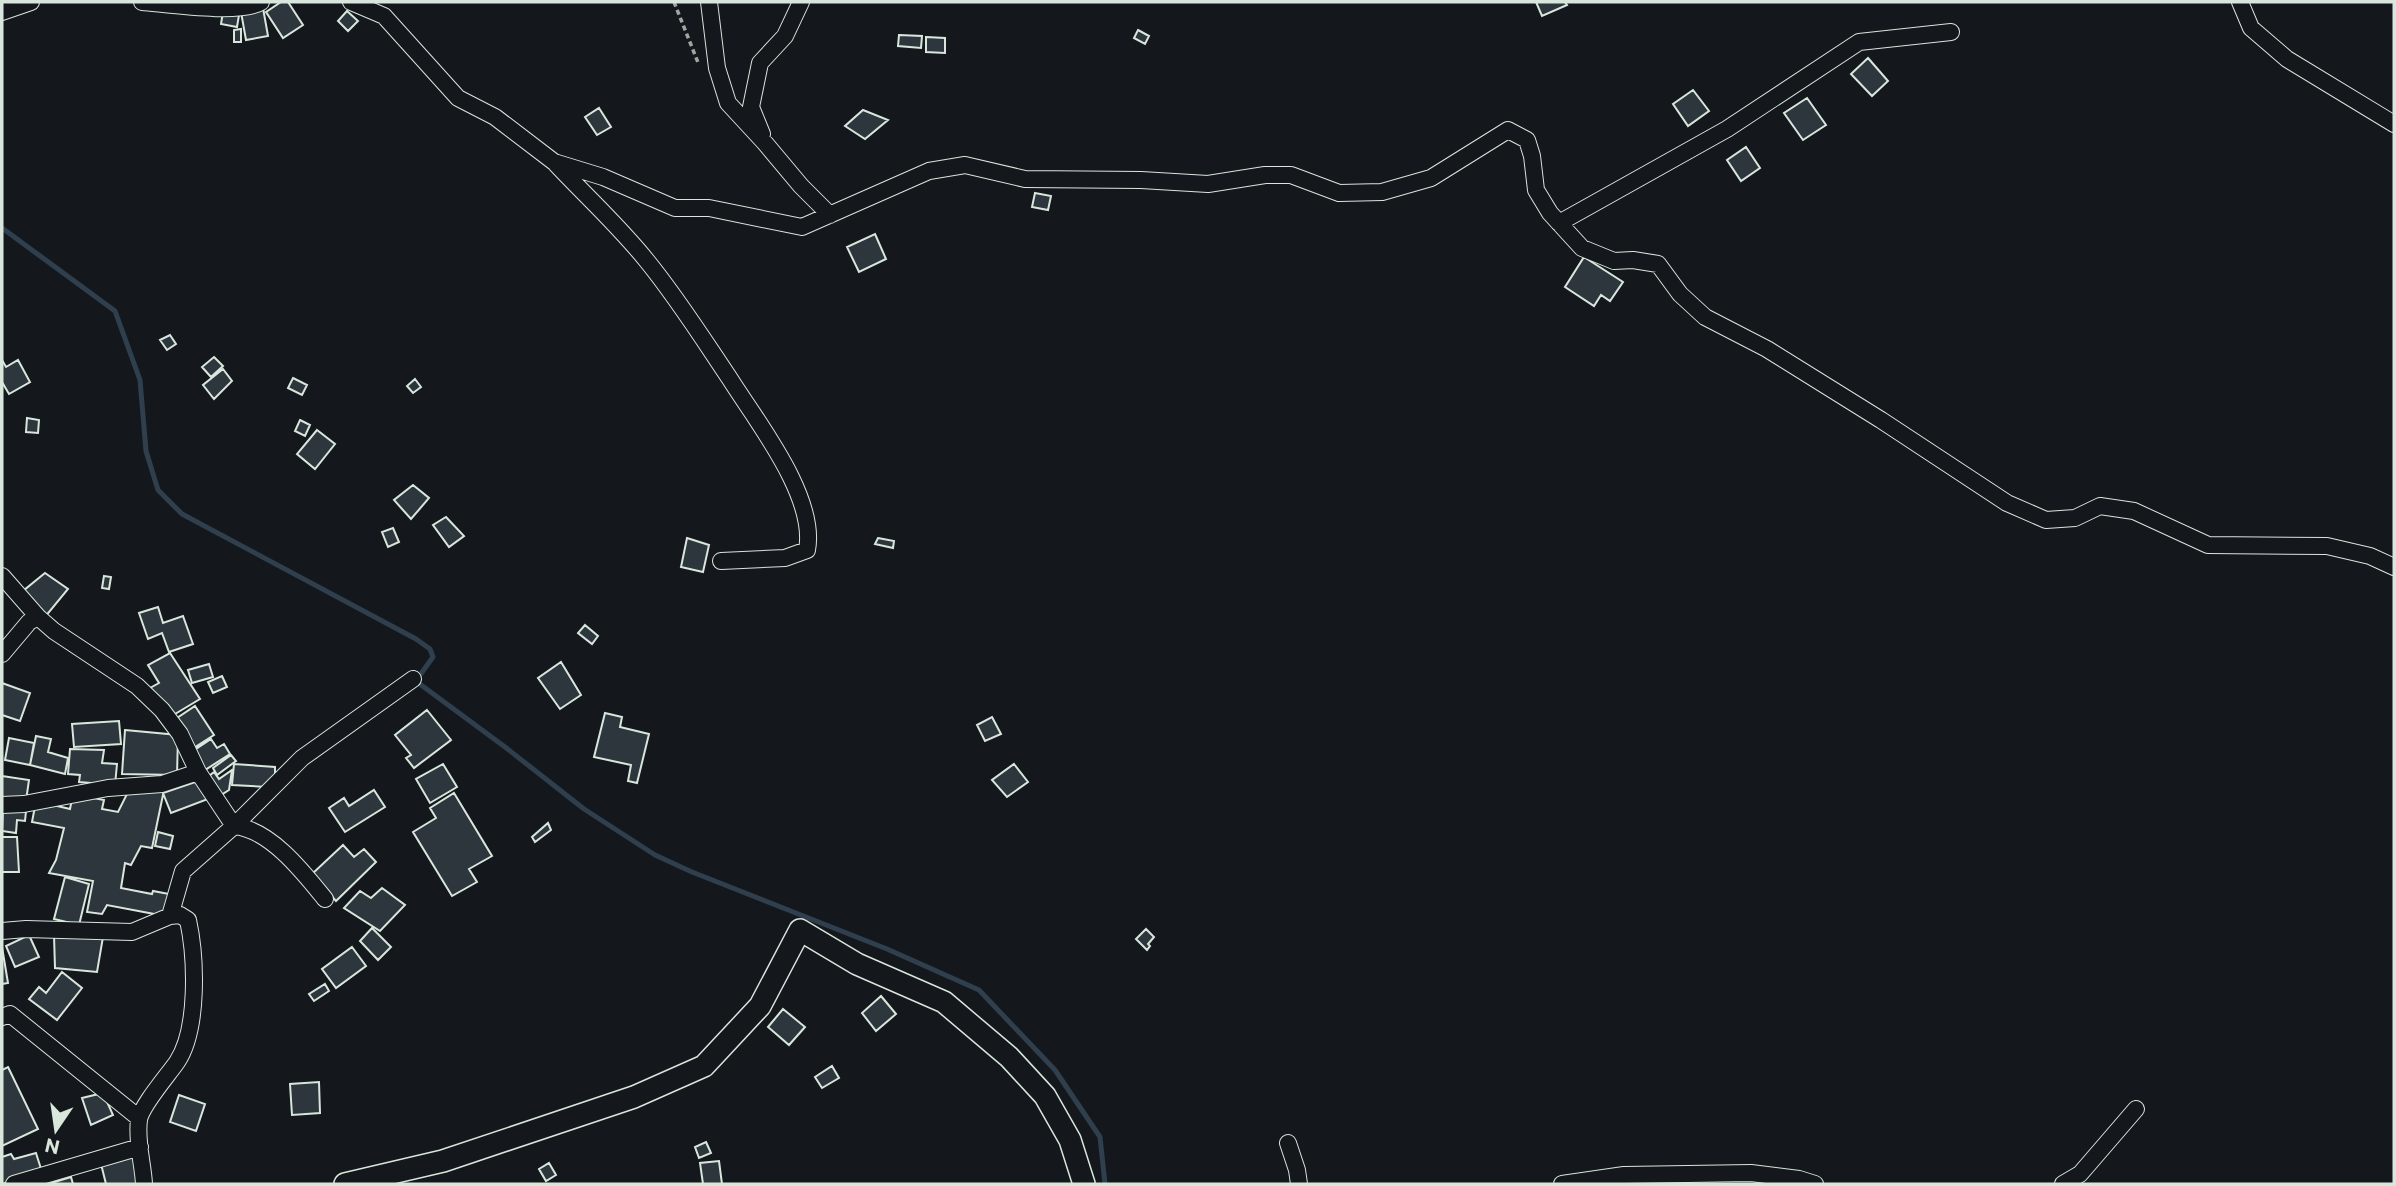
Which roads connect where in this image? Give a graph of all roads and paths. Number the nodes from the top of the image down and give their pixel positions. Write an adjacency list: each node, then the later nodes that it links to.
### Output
1 (32, 2): 9 (street)
2 (142, 2): 8 (street)
3 (261, 2): 8 (street)
4 (352, 2): 13 (street)
5 (709, 2): 12 (street)
6 (801, 2): 12 (street)
7 (2240, 2): 11 (street)
8 (177, 4)
9 (2, 12)
10 (1951, 32): 15 (street)
11 (2394, 124)
12 (765, 143): 14 (street)
13 (554, 162): 14 (street); 16 (street)
14 (830, 215): 15 (street)
15 (1559, 223): 17 (street)
16 (721, 561)
17 (2394, 567)
18 (2, 576): 19 (street)
19 (37, 617): 20 (street); 22 (street)
20 (2, 654)
21 (414, 679): 24 (street)
22 (198, 772): 23 (street); 24 (street)
23 (2, 805)
24 (234, 827): 25 (street); 26 (street)
25 (325, 899)
26 (170, 916): 27 (street); 30 (street)
27 (2, 931)
28 (2, 1017): 30 (street)
29 (2136, 1109): 40 (street)
30 (139, 1118): 32 (street)
31 (1288, 1143): 37 (street)
32 (140, 1147): 33 (street); 34 (street)
33 (14, 1184)
34 (144, 1184)
35 (345, 1184): 36 (street)
36 (1084, 1184)
37 (1299, 1184)
38 (1562, 1184): 39 (street)
39 (1815, 1184)
40 (2063, 1184)

